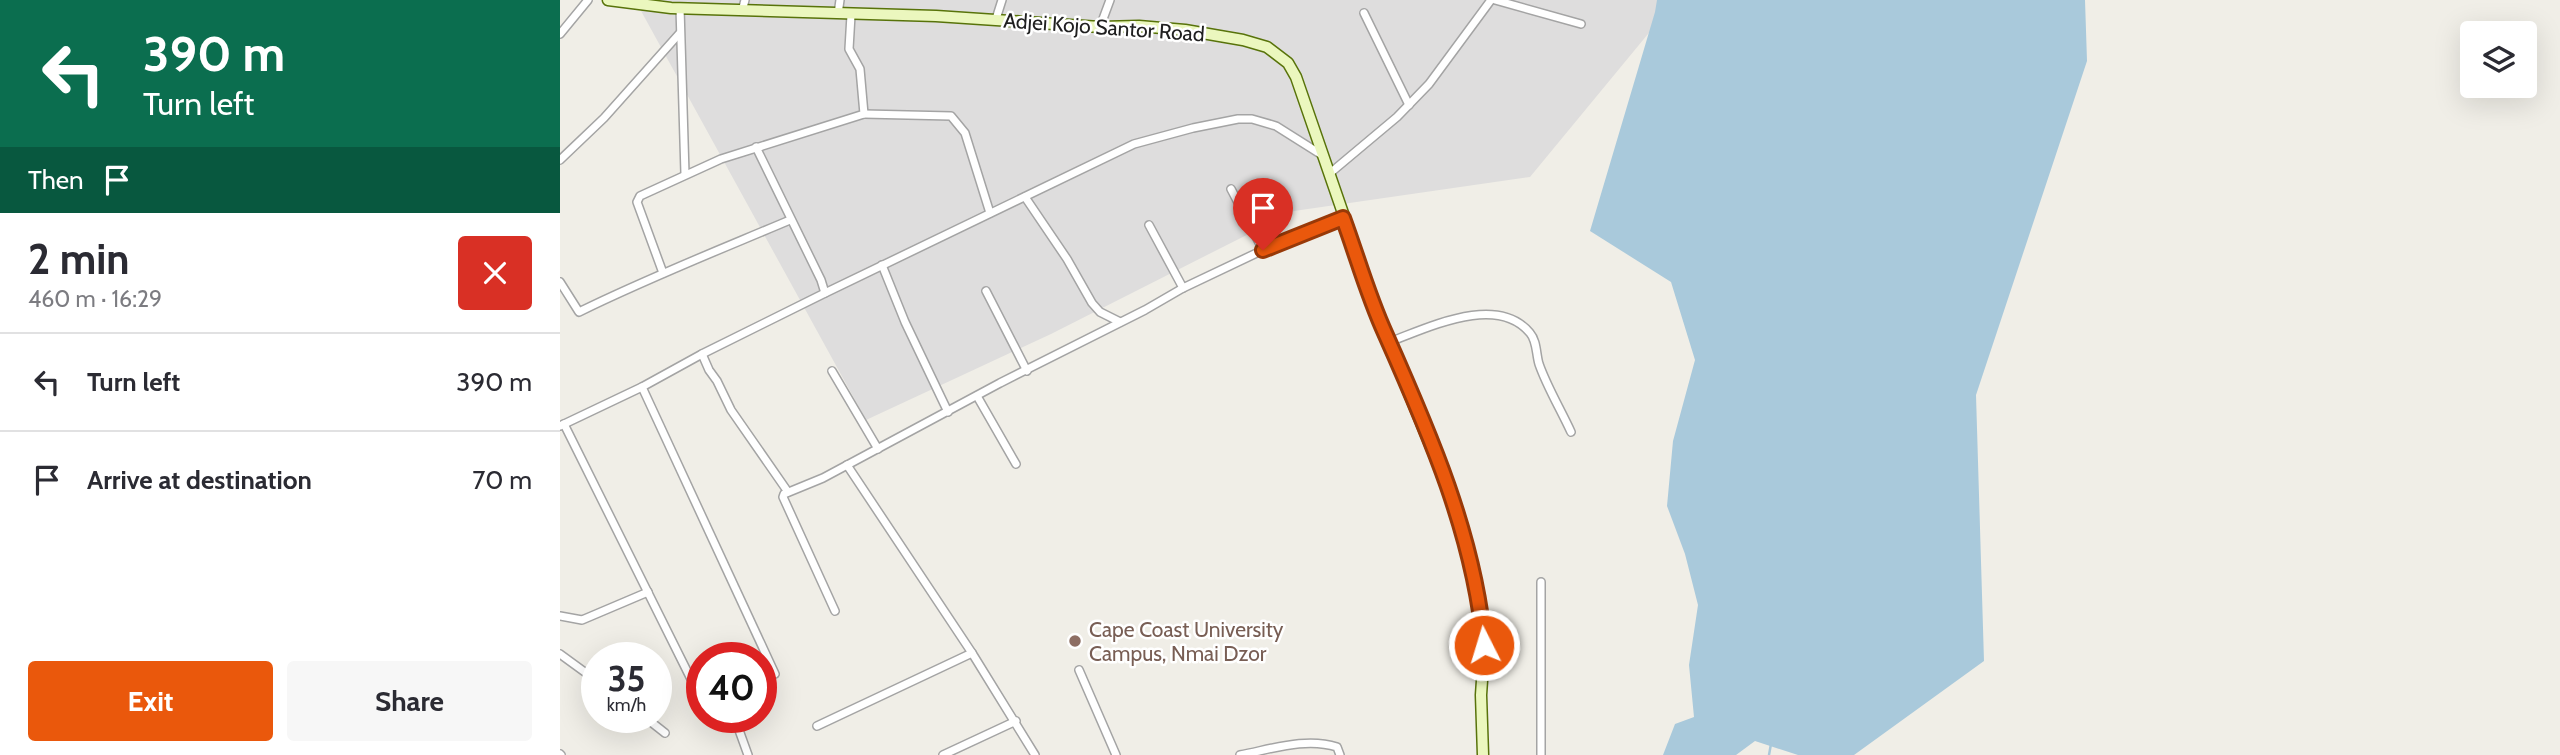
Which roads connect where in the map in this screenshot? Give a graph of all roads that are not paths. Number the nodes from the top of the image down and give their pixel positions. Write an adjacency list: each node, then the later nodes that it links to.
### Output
1 (588, 0): 17 (street)
2 (608, 0): 8 (street, Adjei Kojo Santor Road)
3 (745, 0): 10 (street)
4 (841, 0): 12 (street)
5 (1002, 0): 14 (street)
6 (1110, 0): 16 (street)
7 (1493, 0): 15 (street); 19 (street)
8 (661, 4): 9 (street, Adjei Kojo Santor Road)
9 (680, 8): 10 (street, Adjei Kojo Santor Road); 18 (street)
10 (742, 11): 12 (street, Adjei Kojo Santor Road)
11 (1364, 13): 19 (street)
12 (838, 14): 13 (street, Adjei Kojo Santor Road)
13 (851, 15): 14 (street, Adjei Kojo Santor Road); 20 (street)
14 (996, 19): 16 (street, Adjei Kojo Santor Road)
15 (1581, 24)
16 (1100, 27): 22 (street, Adjei Kojo Santor Road)
17 (560, 34)
18 (680, 34): 23 (street); 24 (street)
19 (1409, 104): 25 (street)
20 (864, 114): 21 (street); 28 (street)
21 (756, 147): 24 (street); 30 (street)
22 (1322, 155): 25 (street, Adjei Kojo Santor Road); 27 (street)
23 (560, 160)
24 (685, 174): 34 (street)
25 (1329, 174): 29 (street, Adjei Kojo Santor Road)
26 (1231, 189): 32 (street)
27 (1026, 197): 28 (street); 39 (street)
28 (990, 213): 33 (street)
29 (1343, 218): 32 (street); 40 (street, Adjei Kojo Santor Road)
30 (790, 220): 34 (street); 38 (street)
31 (1149, 225): 36 (street)
32 (1263, 250): 36 (street)
33 (882, 265): 38 (street); 46 (street)
34 (663, 273): 35 (street)
35 (560, 282)
36 (1183, 288): 39 (street)
37 (986, 291): 43 (street)
38 (825, 293): 41 (street)
39 (1119, 322): 43 (street)
40 (1390, 342): 48 (street); 72 (street, Adjei Kojo Santor Road)
41 (702, 354): 44 (street); 52 (street)
42 (832, 371): 49 (street)
43 (1027, 371): 45 (street)
44 (642, 387): 47 (street); 57 (street)
45 (977, 396): 46 (street); 50 (street)
46 (948, 412): 49 (street)
47 (562, 425): 54 (street)
48 (1571, 432)
49 (878, 449): 51 (street)
50 (1016, 464)
51 (847, 466): 52 (street); 58 (street)
52 (788, 492): 55 (street)
53 (1541, 582): 73 (street)
54 (648, 592): 56 (street); 61 (street)
55 (835, 611)
56 (560, 616)
57 (760, 642)
58 (972, 653): 63 (street); 64 (street)
59 (560, 654): 60 (street)
60 (581, 669)
61 (686, 669)
62 (1079, 670): 69 (street)
63 (1016, 720): 67 (street); 68 (street)
64 (817, 726)
65 (740, 733): 66 (street)
66 (748, 755)
67 (943, 755)
68 (1035, 755)
69 (1116, 755)
70 (1240, 755): 71 (street)
71 (1340, 755)
72 (1483, 755)
73 (1541, 755)

